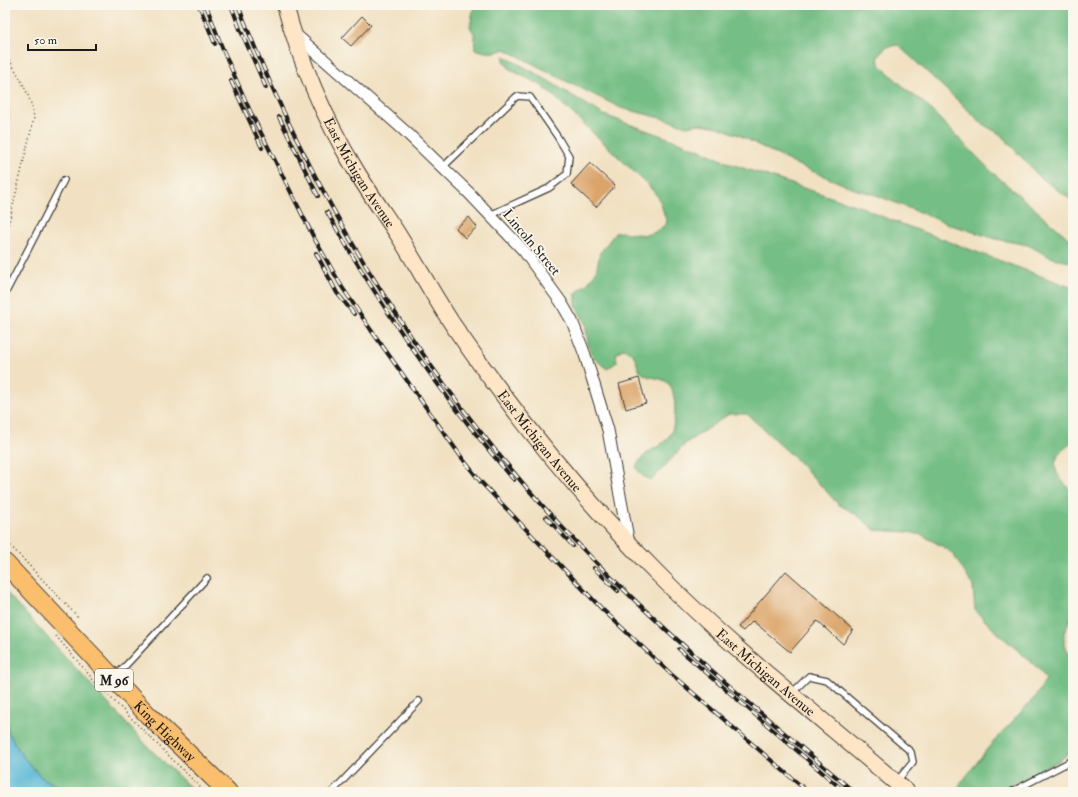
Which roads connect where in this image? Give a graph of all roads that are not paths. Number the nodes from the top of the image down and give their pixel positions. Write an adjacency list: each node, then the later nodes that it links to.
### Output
1 (285, 5): 2 (street, East Michigan Avenue)
2 (292, 32): 3 (street, Lincoln Street); 7 (street, East Michigan Avenue)
3 (442, 167): 5 (street, Lincoln Street); 5 (lane)
4 (64, 180): 6 (lane)
5 (490, 215): 7 (street, Lincoln Street)
6 (5, 294)
7 (629, 544): 11 (street, East Michigan Avenue)
8 (5, 563): 10 (main road, King Highway / M 96)
9 (207, 578): 10 (lane)
10 (113, 679): 15 (main road, King Highway / M 96)
11 (791, 694): 14 (street, East Michigan Avenue); 14 (lane)
12 (419, 701): 16 (lane)
13 (1073, 760): 17 (lane)
14 (901, 787)
15 (228, 792)
16 (332, 792)
17 (1011, 792)

